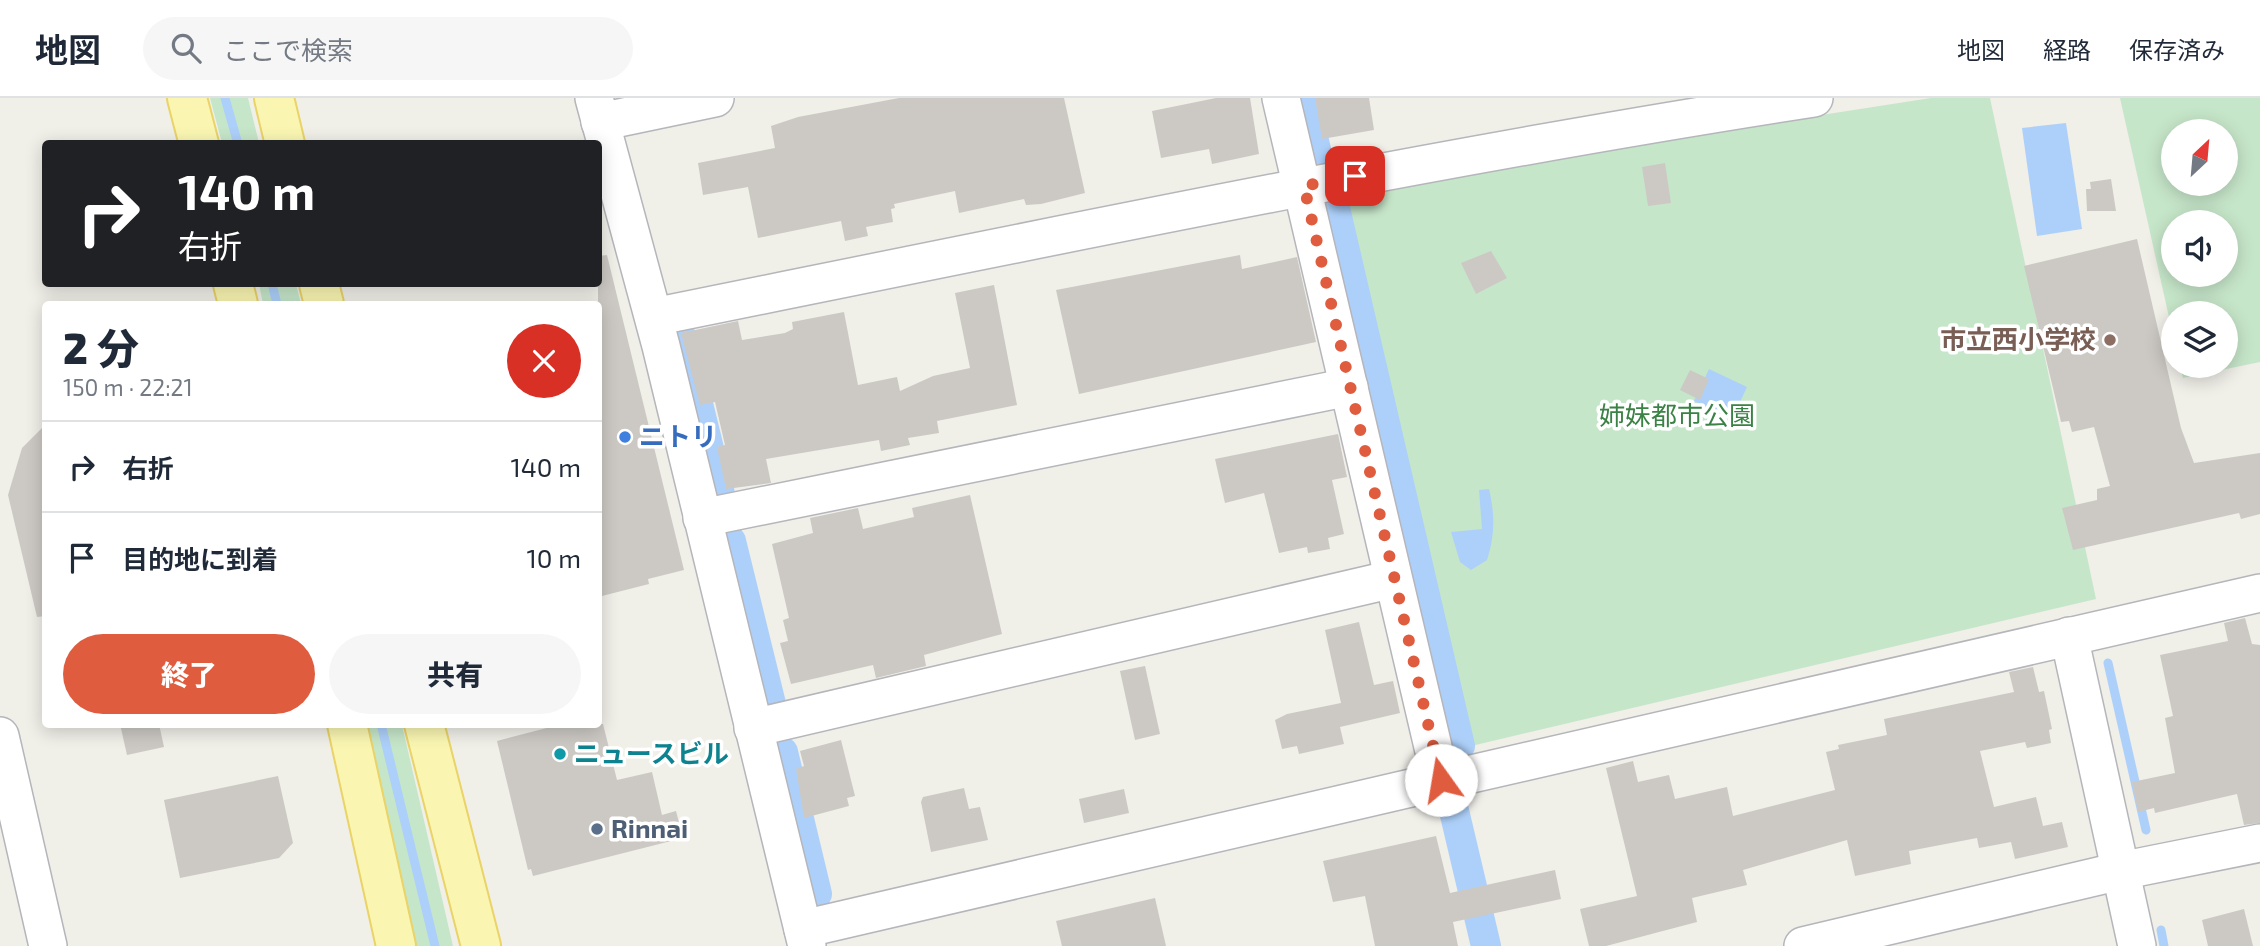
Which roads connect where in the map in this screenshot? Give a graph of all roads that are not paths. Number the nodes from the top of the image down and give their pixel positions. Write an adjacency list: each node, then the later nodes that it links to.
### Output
1 (187, 98): 7 (main road)
2 (274, 98): 8 (main road)
3 (715, 98): 6 (street)
4 (1281, 98): 9 (street)
5 (1813, 98): 9 (street)
6 (597, 110): 10 (street)
7 (198, 140)
8 (284, 140)
9 (1304, 186): 10 (street); 11 (street)
10 (654, 317): 12 (street)
11 (1349, 387): 12 (street); 13 (street)
12 (702, 518): 18 (street)
13 (1393, 579): 18 (street); 20 (street)
14 (2260, 593): 15 (street)
15 (2069, 636): 20 (street); 23 (street)
16 (348, 728): 26 (main road)
17 (425, 728): 27 (main road)
18 (753, 728): 24 (street)
19 (0, 736): 21 (street)
20 (1441, 780): 24 (street)
21 (6, 788): 25 (street)
22 (2260, 843): 23 (street)
23 (2120, 871): 28 (street); 29 (street)
24 (805, 938)
25 (48, 946)
26 (396, 946)
27 (481, 946)
28 (1803, 946)
29 (2137, 946)

